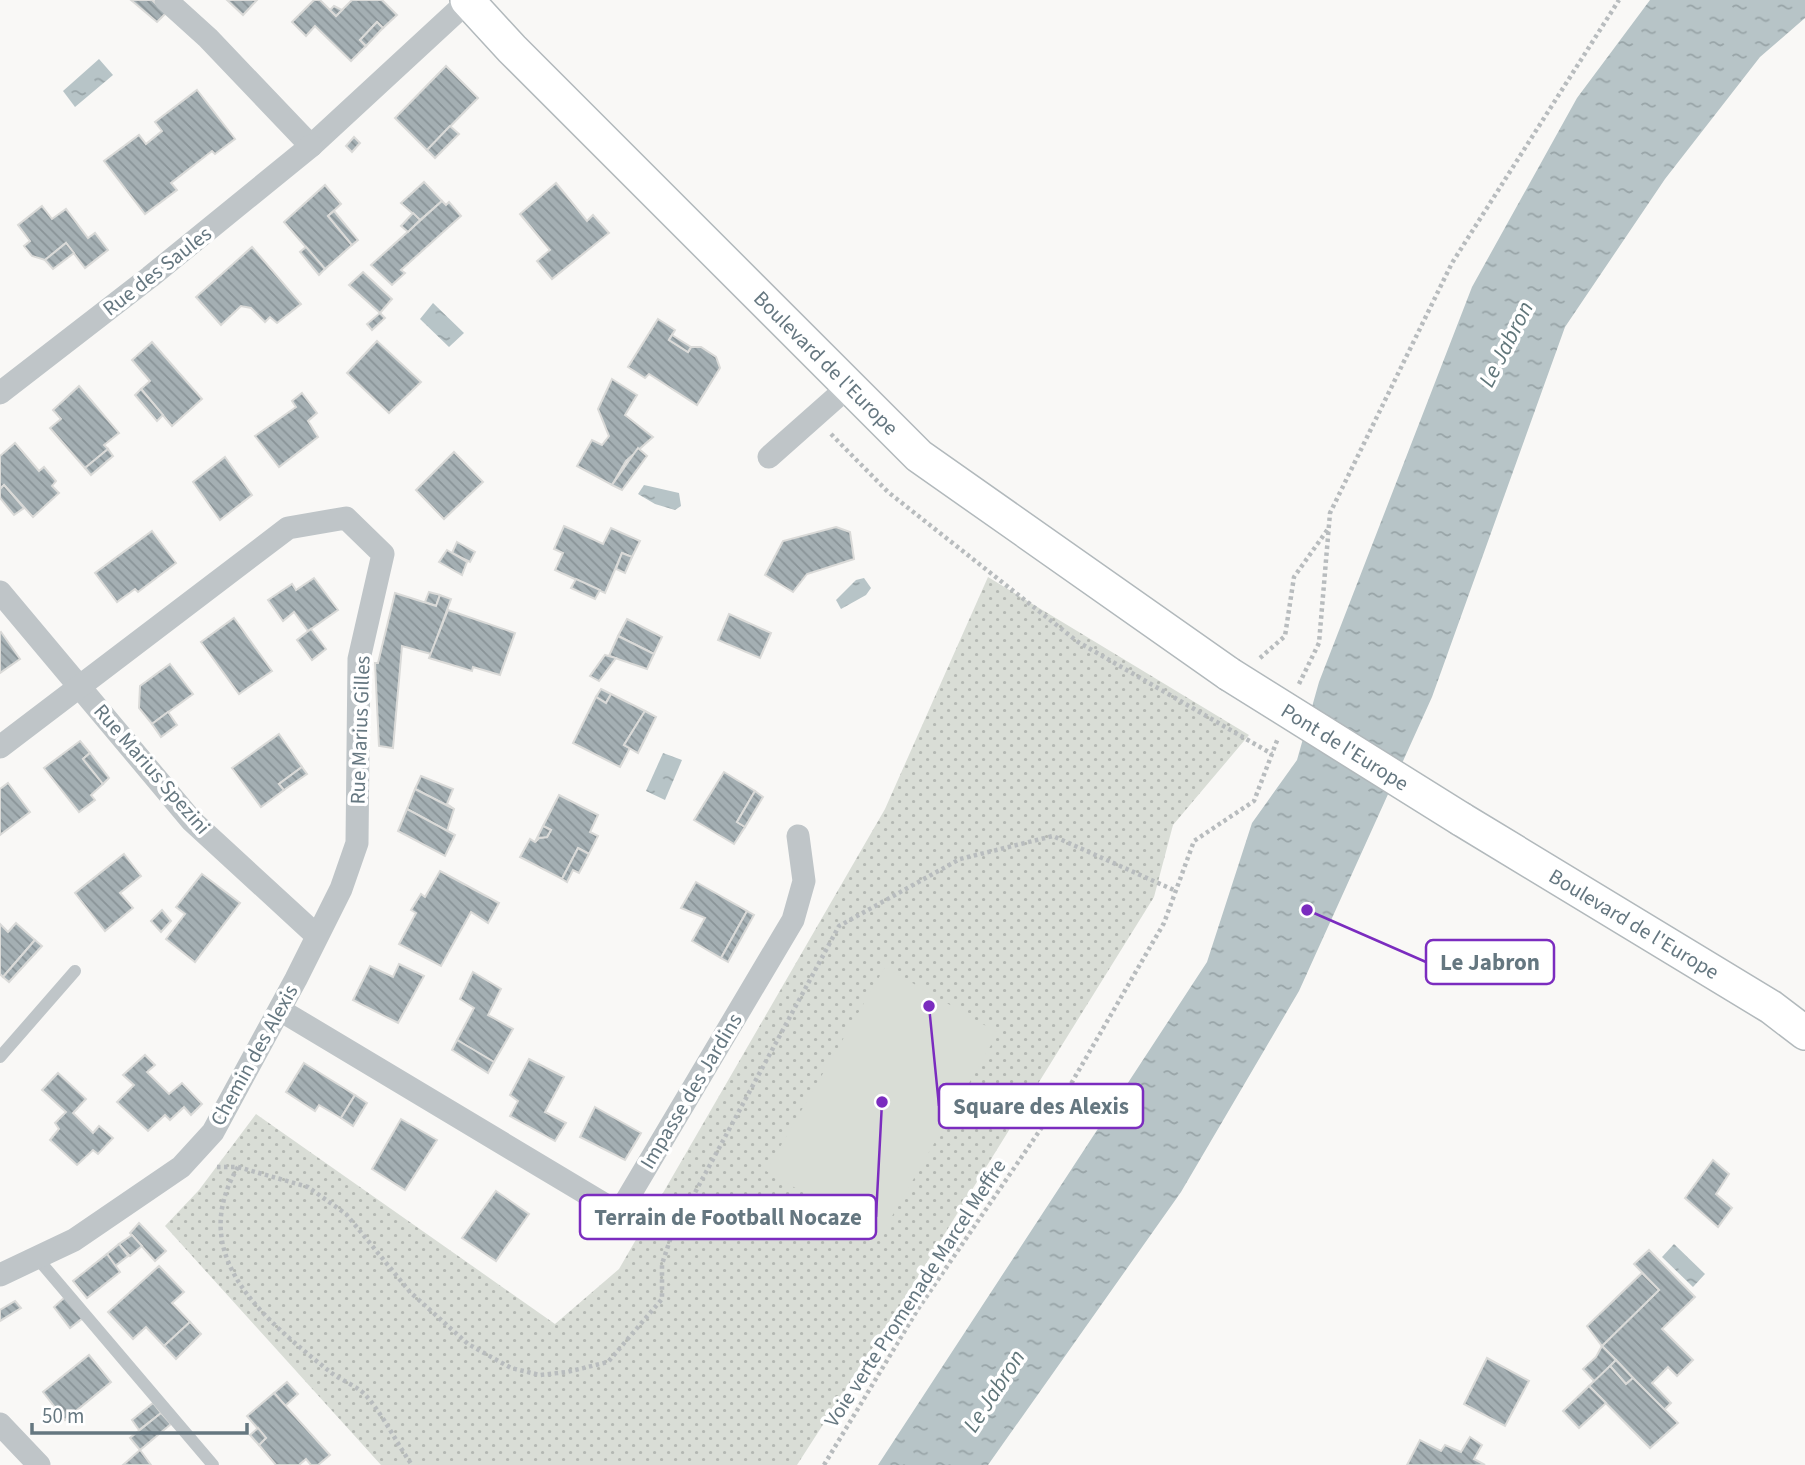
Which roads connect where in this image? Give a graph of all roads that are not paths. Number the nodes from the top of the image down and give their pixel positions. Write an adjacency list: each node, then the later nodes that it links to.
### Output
1 (166, 0): 3 (street)
2 (468, 1): 3 (street, Rue des Saules); 4 (main road, Boulevard de l'Europe)
3 (312, 146): 5 (street, Rue des Saules)
4 (849, 386): 6 (street); 8 (main road, Boulevard de l'Europe)
5 (0, 393)
6 (769, 457)
7 (0, 592): 9 (street, Rue Marius Spezini)
8 (1233, 677): 11 (main road, Pont de l'Europe, bridge)
9 (81, 687): 10 (street); 13 (street, Rue Marius Spezini); 13 (street, Rue Marius Gilles)
10 (0, 747)
11 (1461, 819): 16 (main road, Boulevard de l'Europe)
12 (798, 836): 15 (street, Impasse des Jardins)
13 (316, 934): 15 (street, Chemin des Alexis)
14 (75, 971): 17 (lane)
15 (280, 1010): 18 (street, Chemin des Alexis)
16 (1805, 1033)
17 (0, 1057)
18 (37, 1258): 19 (street, Chemin des Alexis); 22 (lane)
19 (0, 1275)
20 (0, 1424): 21 (street)
21 (39, 1465)
22 (213, 1465)

